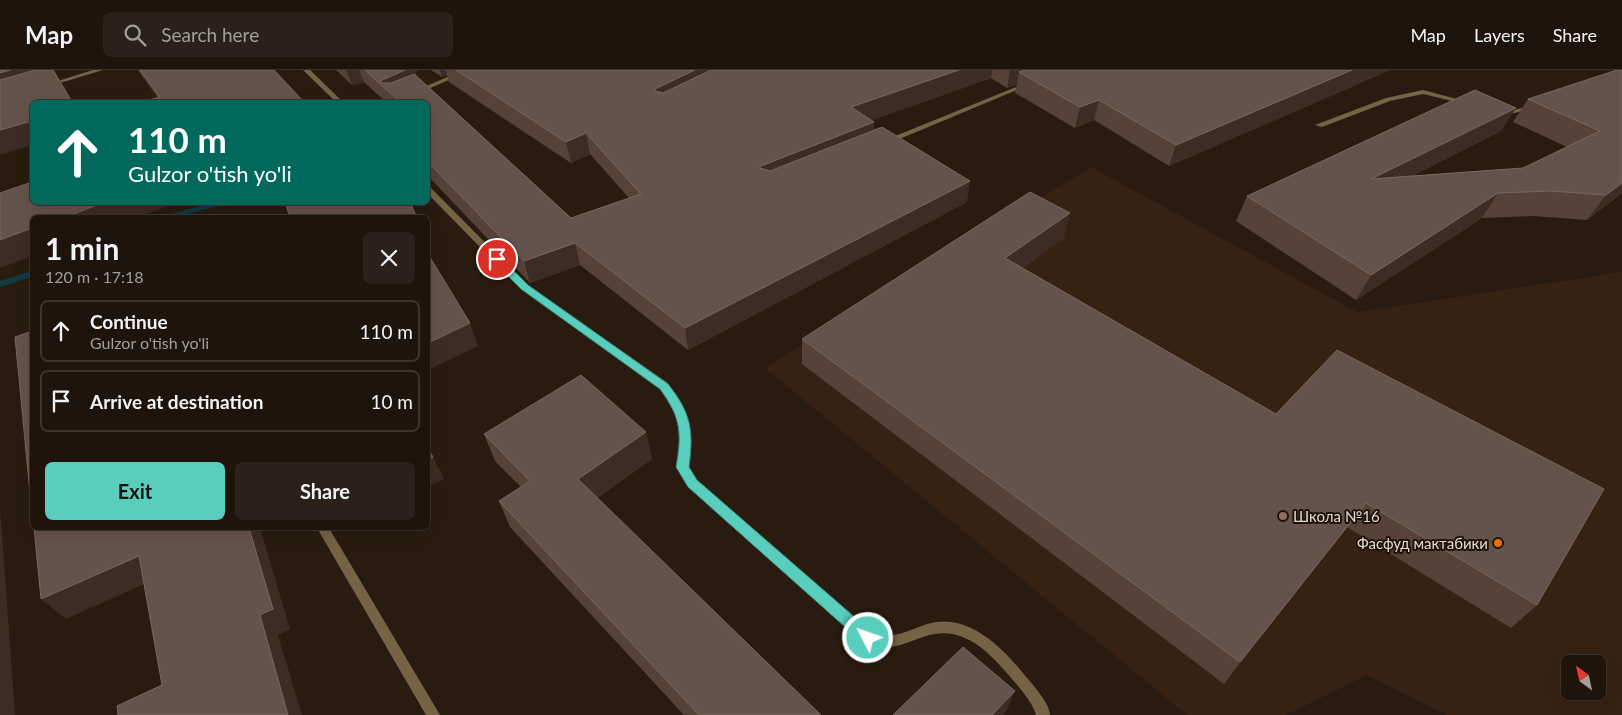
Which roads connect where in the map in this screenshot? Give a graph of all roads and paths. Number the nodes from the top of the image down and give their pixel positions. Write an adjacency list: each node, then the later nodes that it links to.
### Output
1 (100, 70): 5 (street)
2 (306, 70): 6 (street)
3 (469, 70): 7 (street)
4 (1035, 81): 12 (street)
5 (36, 89)
6 (338, 100)
7 (398, 100)
8 (1540, 105): 10 (street)
9 (1480, 107): 11 (street)
10 (1495, 112)
11 (1319, 125)
12 (878, 144)
13 (430, 192): 16 (street)
14 (324, 530): 15 (street)
15 (433, 715)
16 (1043, 715)

